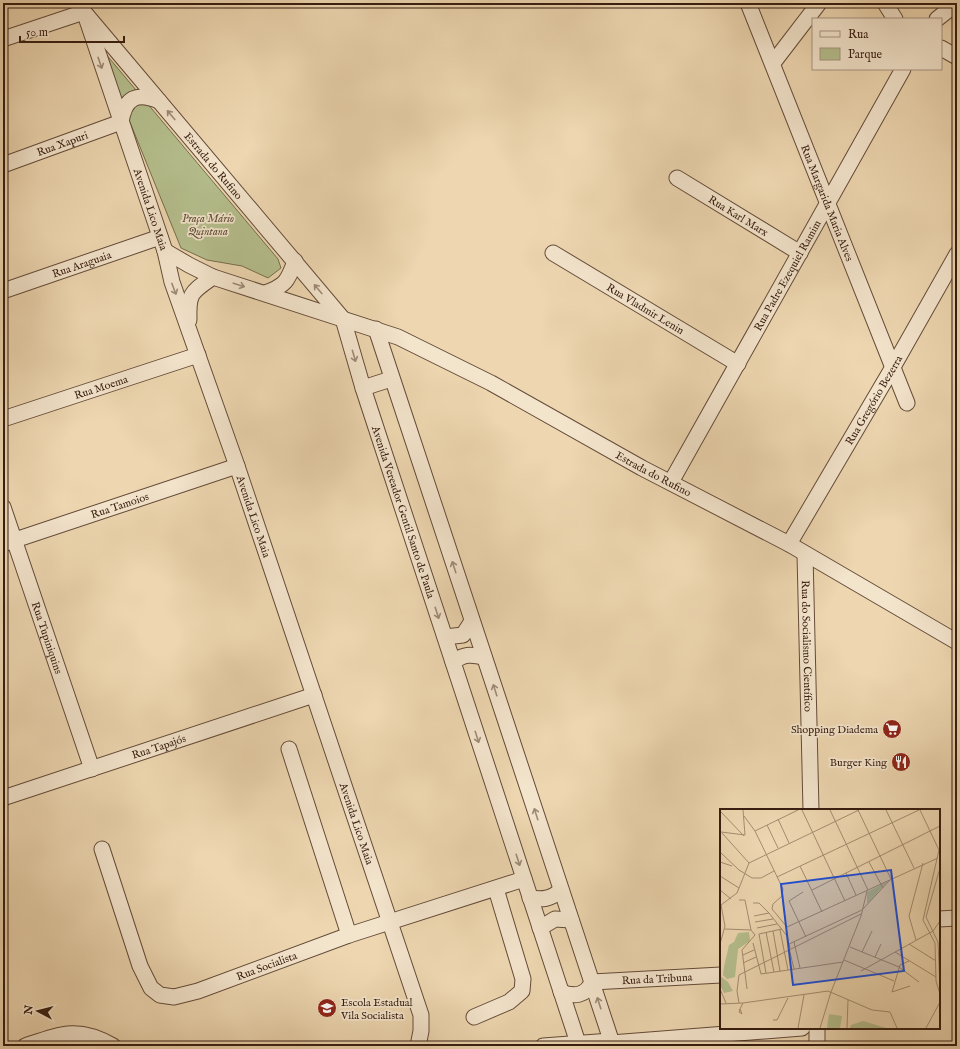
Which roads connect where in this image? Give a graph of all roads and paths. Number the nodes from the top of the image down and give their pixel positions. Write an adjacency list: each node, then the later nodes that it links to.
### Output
1 (748, 3): 11 (street, Rua Margarida Maria Alves)
2 (819, 3): 11 (street)
3 (884, 3): 6 (street)
4 (957, 3): 7 (street)
5 (83, 8): 8 (street); 13 (street, Estrada do Rufino); 14 (street, Avenida Lico Maia, one-way to 14)
6 (893, 18)
7 (938, 18)
8 (3, 40)
9 (942, 49): 10 (street)
10 (957, 57)
11 (773, 63): 17 (street, Rua Margarida Maria Alves)
12 (902, 70): 17 (street, Rua Padre Ezequiel Ramim)
13 (159, 101): 14 (street); 23 (street, Estrada do Rufino, one-way to 13)
14 (121, 122): 15 (street, Rua Xapuri); 18 (street, Avenida Lico Maia)
15 (3, 165)
16 (677, 178): 21 (street, Rua Karl Marx)
17 (828, 202): 21 (street, Rua Padre Ezequiel Ramim); 32 (street, Rua Margarida Maria Alves)
18 (160, 237): 19 (street, Avenida Lico Maia); 25 (street, Rua Araguaia)
19 (165, 251): 24 (street, Estrada do Rufino); 28 (street, Avenida Lico Maia, one-way to 28)
20 (553, 253): 31 (street, Rua Vladmir Lenin)
21 (800, 253): 31 (street, Rua Padre Ezequiel Ramim)
22 (957, 254): 32 (street, Rua Gregório Bezerra)
23 (295, 261): 26 (street); 27 (street, Estrada do Rufino, one-way to 23)
24 (214, 277): 26 (street, Estrada do Rufino, one-way to 26); 28 (street)
25 (3, 291)
26 (265, 293): 27 (street, Estrada do Rufino)
27 (343, 319): 29 (street, Estrada do Rufino); 34 (street, Avenida Vereador Gentil Santo de Paula, one-way to 34)
28 (189, 327): 30 (street, Avenida Lico Maia)
29 (376, 329): 33 (street); 38 (street, Estrada do Rufino)
30 (198, 355): 36 (street, Rua Moema); 37 (street, Avenida Lico Maia)
31 (738, 364): 38 (street, Rua Padre Ezequiel Ramim)
32 (893, 367): 35 (street, Rua Margarida Maria Alves); 41 (street, Rua Gregório Bezerra)
33 (392, 379): 34 (street); 43 (street, one-way to 33)
34 (363, 388): 44 (street, Avenida Vereador Gentil Santo de Paula, one-way to 44)
35 (908, 403)
36 (3, 419)
37 (237, 466): 40 (street, Rua Tamoios); 48 (street, Avenida Lico Maia)
38 (671, 482): 41 (street, Estrada do Rufino)
39 (3, 507): 40 (street, Rua Tupiniquins)
40 (9, 542): 50 (street, Rua Tupiniquins)
41 (789, 544): 42 (street, Estrada do Rufino)
42 (804, 554): 45 (street, Estrada do Rufino); 52 (street, Rua do Socialismo Científico)
43 (472, 621): 44 (street); 46 (street)
44 (445, 637): 47 (street, Avenida Vereador Gentil Santo de Paula)
45 (956, 640)
46 (484, 657): 47 (street); 56 (street, one-way to 46)
47 (453, 662): 54 (street, Avenida Vereador Gentil Santo de Paula, one-way to 54)
48 (314, 695): 50 (street, Rua Tapajós); 61 (street, Avenida Lico Maia)
49 (289, 749): 63 (street)
50 (92, 769): 51 (street, Rua Tapajós)
51 (3, 798)
52 (811, 809)
53 (102, 849): 63 (street, Rua Socialista)
54 (524, 879): 55 (street, Rua Socialista); 57 (street, Avenida Vereador Gentil Santo de Paula)
55 (496, 889): 61 (street, Rua Socialista); 67 (street)
56 (561, 890): 57 (street); 60 (street)
57 (530, 898): 62 (street, Avenida Vereador Gentil Santo de Paula)
58 (957, 918): 59 (street)
59 (940, 919)
60 (571, 920): 62 (street); 65 (street)
61 (390, 923): 63 (street, Rua Socialista); 74 (street, Avenida Lico Maia)
62 (540, 928): 66 (street, Avenida Vereador Gentil Santo de Paula)
63 (349, 935)
64 (720, 975): 65 (street, Rua da Tribuna)
65 (592, 982): 66 (street); 71 (street, one-way to 65)
66 (561, 992): 70 (street, Avenida Vereador Gentil Santo de Paula)
67 (474, 1017)
68 (789, 1029): 71 (street)
69 (817, 1029): 76 (street)
70 (578, 1043): 71 (street); 75 (street)
71 (612, 1043)
72 (25, 1046): 73 (street)
73 (113, 1046)
74 (418, 1046)
75 (543, 1046)
76 (817, 1046)

